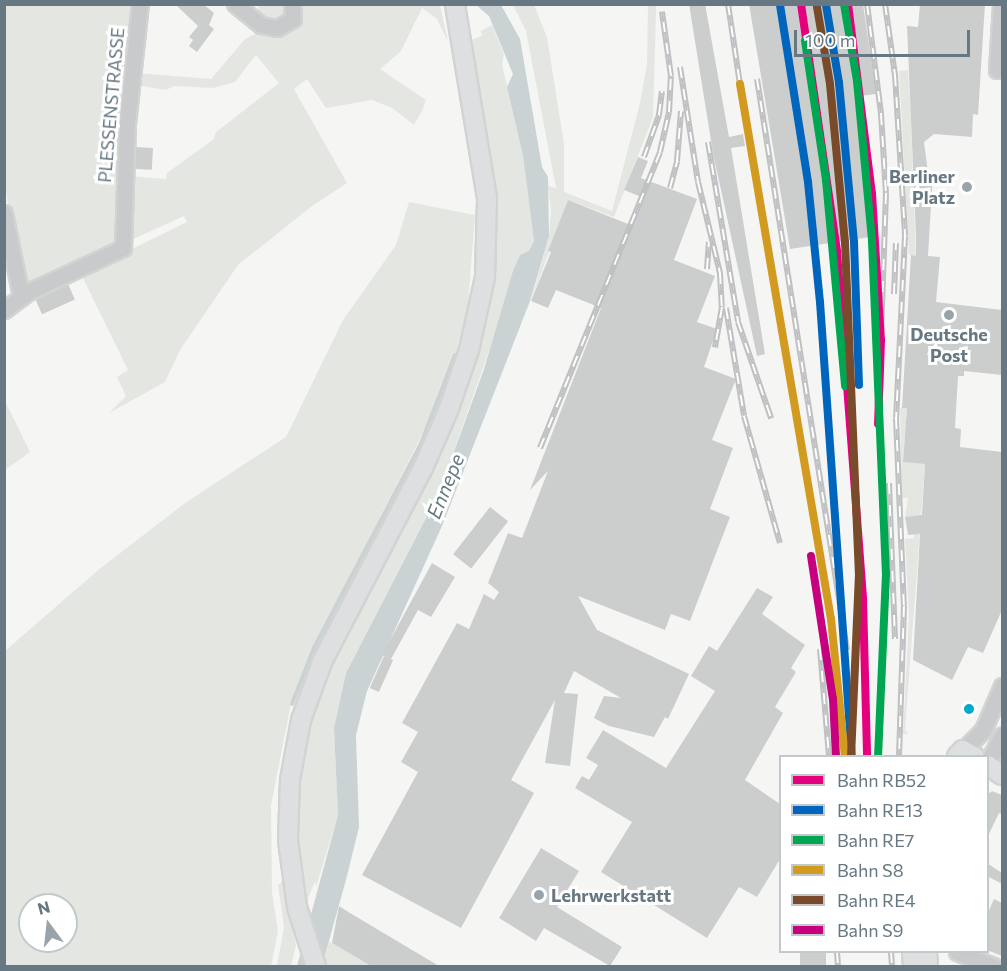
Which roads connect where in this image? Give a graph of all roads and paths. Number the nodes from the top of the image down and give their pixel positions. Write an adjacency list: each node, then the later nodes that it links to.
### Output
1 (140, 4): 8 (street, PLESSENSTRASSE)
2 (234, 4): 3 (street)
3 (292, 4)
4 (1001, 4): 6 (street)
5 (455, 5): 19 (main road)
6 (997, 70)
7 (4, 213): 8 (street)
8 (21, 296): 9 (street)
9 (4, 310)
10 (1002, 686): 11 (street)
11 (983, 730): 13 (street); 14 (street)
12 (1002, 736): 15 (street)
13 (964, 755)
14 (981, 755)
15 (989, 759)
16 (989, 765): 17 (main road)
17 (1002, 776)
18 (962, 953): 20 (street)
19 (316, 966)
20 (993, 966)

